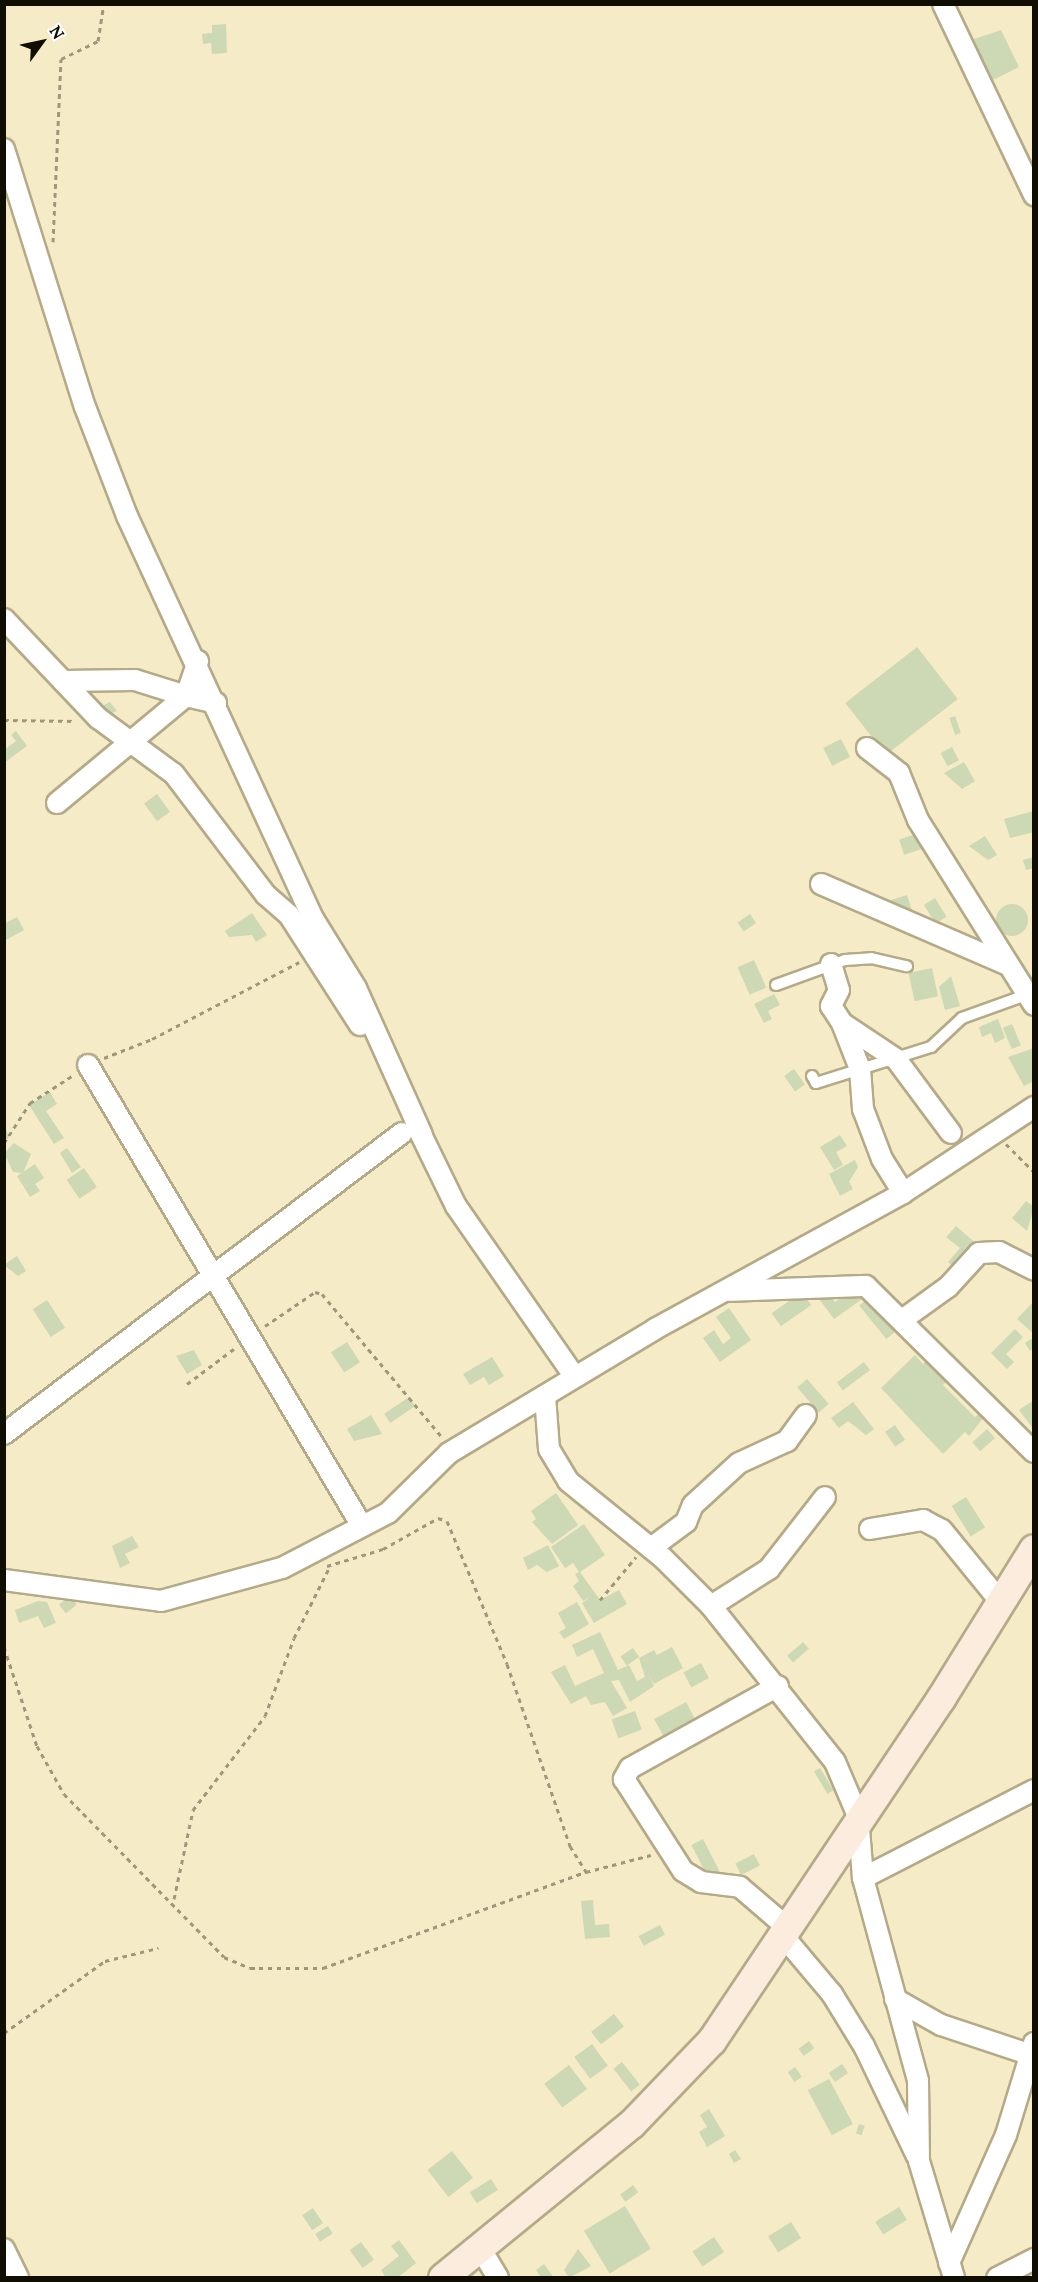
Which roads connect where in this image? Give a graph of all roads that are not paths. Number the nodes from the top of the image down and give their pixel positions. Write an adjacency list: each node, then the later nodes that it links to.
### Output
1 (943, 4): 3 (street)
2 (4, 150): 5 (street)
3 (1034, 195)
4 (4, 619): 6 (street)
5 (198, 661): 7 (street); 8 (street)
6 (63, 681): 7 (street); 9 (street)
7 (186, 696): 8 (street); 9 (street)
8 (216, 703): 26 (street)
9 (130, 746): 11 (street); 26 (street)
10 (867, 748): 14 (street)
11 (57, 803)
12 (821, 884): 14 (street)
13 (831, 964): 15 (lane); 16 (lane); 18 (street)
14 (1008, 965): 17 (street)
15 (906, 966)
16 (776, 986)
17 (1030, 1000): 19 (lane)
18 (842, 1023): 19 (street); 21 (street)
19 (889, 1057): 21 (lane); 25 (street)
20 (88, 1065): 29 (street)
21 (860, 1069): 22 (lane); 27 (street)
22 (812, 1076)
23 (1034, 1107): 27 (street)
24 (402, 1133): 29 (street)
25 (951, 1133)
26 (422, 1135): 32 (street)
27 (903, 1193): 30 (street)
28 (1034, 1270): 31 (street)
29 (214, 1277): 35 (street); 38 (street)
30 (721, 1292): 31 (street); 32 (street)
31 (903, 1320): 36 (street)
32 (575, 1377): 33 (street)
33 (545, 1396): 40 (street); 42 (street)
34 (806, 1415): 40 (street)
35 (4, 1434)
36 (1034, 1452)
37 (825, 1497): 44 (street)
38 (356, 1515)
39 (870, 1529): 43 (street)
40 (650, 1547): 44 (street)
41 (1034, 1549): 43 (street)
42 (4, 1580)
43 (1005, 1596): 47 (street)
44 (711, 1606): 45 (street)
45 (778, 1686): 47 (street); 49 (street)
46 (1034, 1790): 48 (street)
47 (858, 1816): 48 (street); 49 (street)
48 (863, 1878): 50 (street)
49 (786, 1933): 52 (street); 54 (street)
50 (895, 2000): 51 (street); 52 (street)
51 (1032, 2052): 56 (street)
52 (920, 2161): 56 (street)
53 (4, 2249): 57 (street)
54 (482, 2251): 58 (street); 59 (street)
55 (1034, 2259): 60 (street)
56 (951, 2270)
57 (18, 2277)
58 (443, 2277)
59 (498, 2277)
60 (997, 2277)

